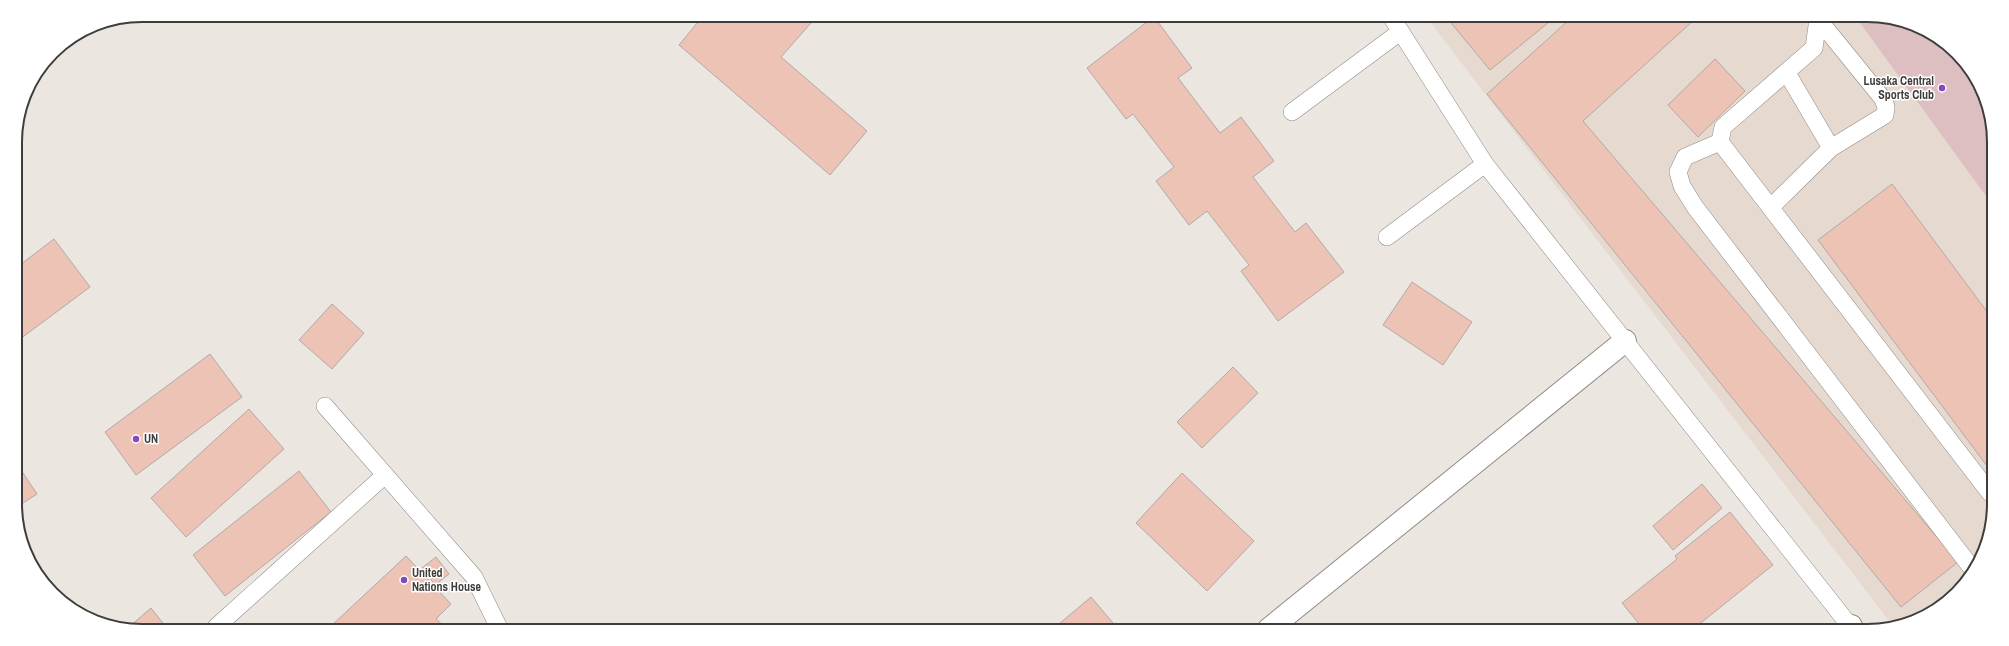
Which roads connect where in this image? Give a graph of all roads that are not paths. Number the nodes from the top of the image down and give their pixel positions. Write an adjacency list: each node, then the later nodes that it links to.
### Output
1 (1818, 22): 4 (lane)
2 (1820, 22): 7 (lane)
3 (1396, 25): 5 (lane); 8 (lane)
4 (1787, 72): 6 (lane); 7 (lane)
5 (1292, 112)
6 (1720, 142): 9 (lane); 15 (lane)
7 (1831, 148): 9 (lane)
8 (1485, 164): 10 (lane); 11 (lane)
9 (1771, 207): 14 (lane)
10 (1386, 237)
11 (1625, 341): 18 (street); 19 (lane)
12 (325, 406): 13 (lane)
13 (385, 475): 16 (lane); 17 (lane)
14 (1987, 489)
15 (1970, 566)
16 (219, 624)
17 (497, 624)
18 (1275, 624)
19 (1846, 624)

